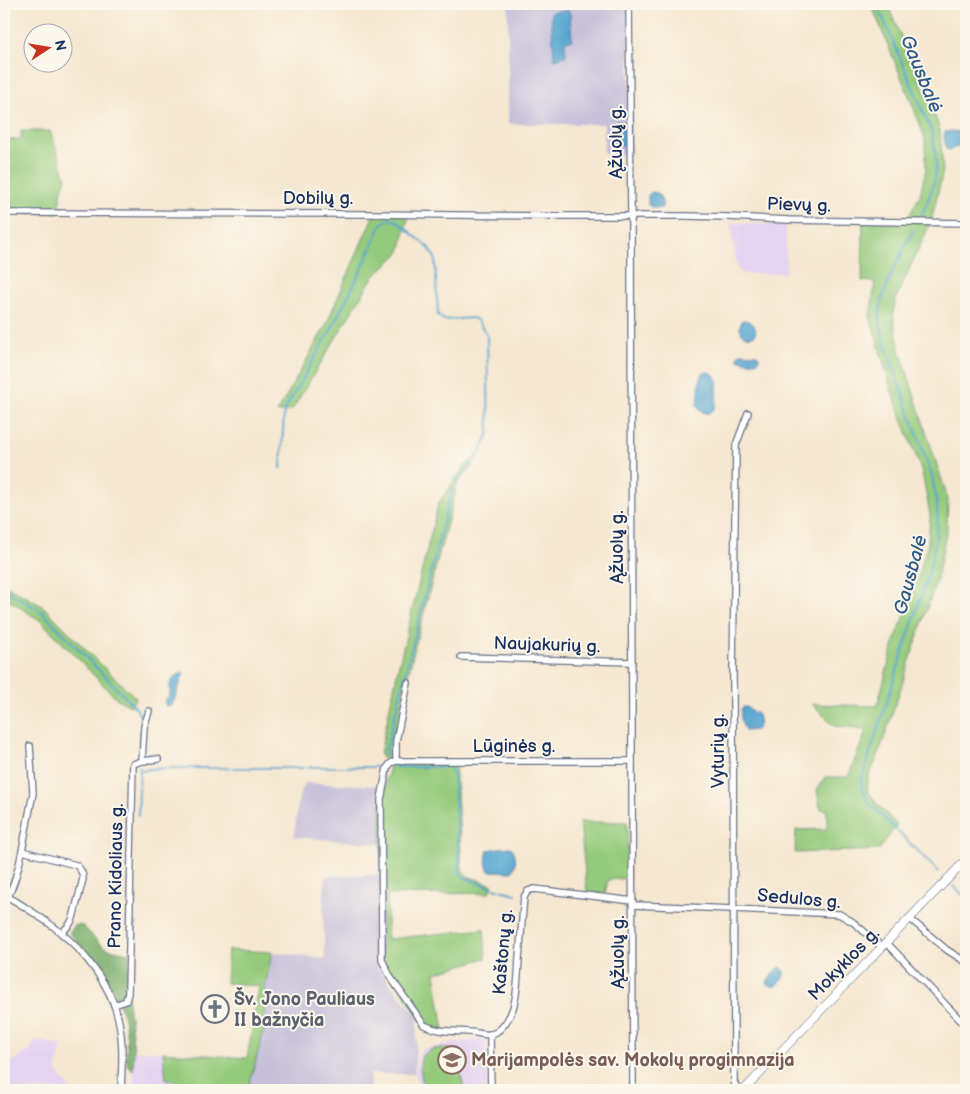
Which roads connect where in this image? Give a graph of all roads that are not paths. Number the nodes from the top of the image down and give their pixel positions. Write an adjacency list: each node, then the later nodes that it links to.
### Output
1 (629, 4): 3 (street, Ąžuolų g.)
2 (4, 214): 3 (street, Dobilų g.)
3 (631, 217): 4 (street, Pievų g.); 7 (street, Ąžuolų g.)
4 (966, 223)
5 (748, 413): 19 (street, Vyturių g.)
6 (461, 657): 7 (street, Naujakurių g.)
7 (632, 662): 14 (street, Ąžuolų g.)
8 (408, 683): 13 (street)
9 (149, 711): 12 (street)
10 (30, 746): 15 (street)
11 (158, 759): 12 (street)
12 (142, 761): 24 (street, Prano Kidoliaus g.)
13 (396, 761): 14 (street, Lūginės g.); 26 (street)
14 (632, 762): 18 (street, Ąžuolų g.)
15 (22, 851): 17 (street); 21 (street)
16 (966, 860): 20 (main road, Mokyklos g.)
17 (6, 896): 21 (street)
18 (633, 903): 19 (street, Sedulos g.); 26 (street, Kaštonų g.); 29 (street, Ąžuolų g.)
19 (733, 909): 22 (street, Sedulos g.); 30 (street, Vyturių g.)
20 (909, 918): 22 (main road, Mokyklos g.); 23 (street)
21 (62, 934): 24 (street)
22 (884, 945): 25 (street, Sedulos g.); 31 (main road, Mokyklos g.)
23 (966, 962)
24 (114, 1004): 27 (street)
25 (966, 1026)
26 (490, 1034): 28 (street)
27 (121, 1090)
28 (491, 1090)
29 (634, 1090)
30 (738, 1090)
31 (744, 1090)

